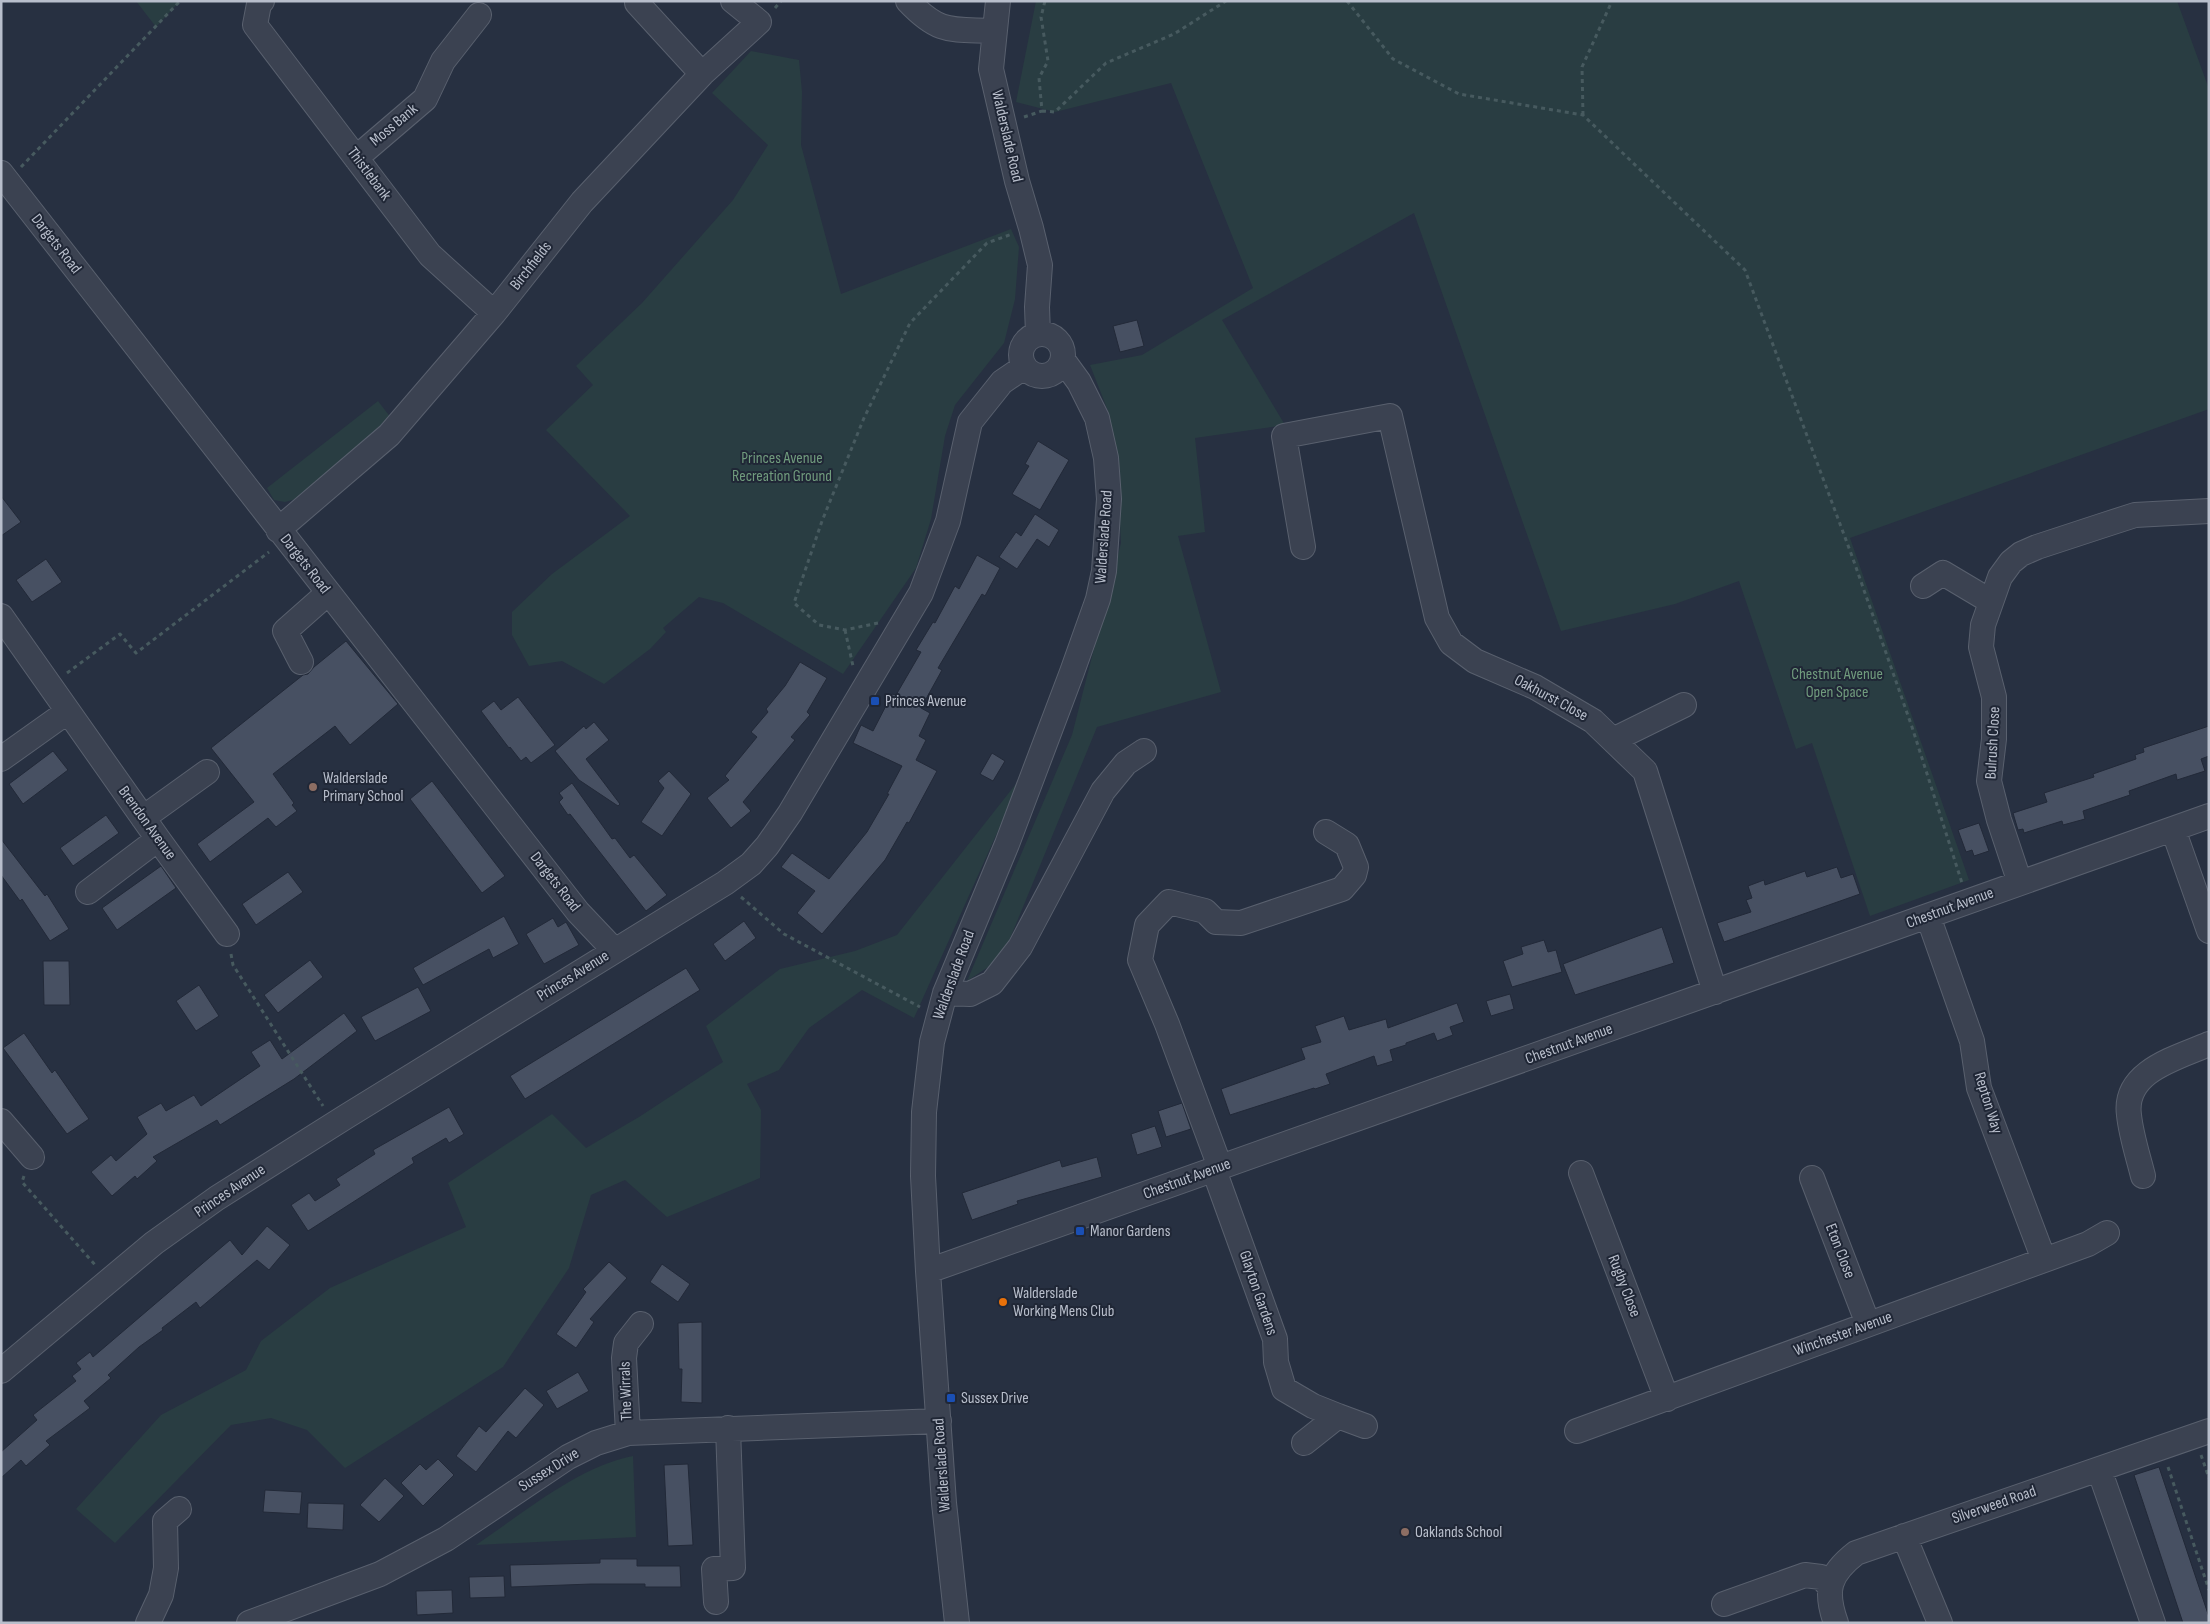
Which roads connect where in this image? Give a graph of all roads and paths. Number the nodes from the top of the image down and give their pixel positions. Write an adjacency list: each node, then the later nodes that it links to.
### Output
1 (180, 1): 18 (path)
2 (262, 1): 17 (street, Thistlebank)
3 (733, 1): 13 (street, Birchfields)
4 (908, 1): 12 (street)
5 (998, 1): 12 (street, Walderslade Road)
6 (1045, 1): 14 (path)
7 (1226, 1): 14 (path)
8 (1347, 1): 16 (path)
9 (1612, 1): 16 (path)
10 (637, 4): 13 (street)
11 (479, 15): 17 (street, Moss Bank)
12 (994, 31): 21 (street, Walderslade Road)
13 (702, 74): 20 (street, Birchfields)
14 (1042, 111): 15 (path)
15 (1028, 114)
16 (1583, 115): 48 (path)
17 (356, 158): 20 (street, Thistlebank)
18 (4, 177): 25 (street, Dargets Road)
19 (987, 242): 31 (path)
20 (494, 313): 25 (street, Birchfields)
21 (1038, 334): 22 (street); 23 (street)
22 (1063, 360): 23 (street); 54 (street, Walderslade Road)
23 (1024, 367): 45 (street, Princes Avenue)
24 (2209, 511): 29 (street, Bulrush Close)
25 (282, 534): 28 (street, Dargets Road); 33 (path)
26 (1304, 547): 36 (street, Oakhurst Close)
27 (1923, 586): 29 (street)
28 (328, 593): 32 (street); 52 (street, Dargets Road)
29 (1990, 601): 46 (street, Bulrush Close)
30 (1, 616): 33 (street, Brendon Avenue)
31 (886, 622)
32 (301, 662)
33 (50, 686): 35 (street, Brendon Avenue)
34 (1684, 705): 36 (street)
35 (67, 712): 38 (street); 41 (street, Brendon Avenue)
36 (1613, 740): 53 (street, Oakhurst Close)
37 (1144, 751): 54 (street)
38 (1, 759)
39 (207, 772): 41 (street)
40 (2209, 816): 42 (street, Chestnut Avenue)
41 (143, 818): 44 (street, Brendon Avenue)
42 (2173, 829): 46 (street, Chestnut Avenue); 50 (street)
43 (1326, 832): 60 (street)
44 (158, 839): 47 (street); 51 (street, Brendon Avenue)
45 (725, 883): 52 (street, Princes Avenue); 55 (path)
46 (2020, 883): 48 (street, Chestnut Avenue)
47 (88, 892)
48 (1968, 901): 49 (street, Chestnut Avenue)
49 (1928, 916): 53 (street, Chestnut Avenue); 65 (street, Repton Way)
50 (2209, 931)
51 (227, 934): 58 (path)
52 (614, 950): 58 (street, Princes Avenue)
53 (1715, 992): 60 (street, Chestnut Avenue)
54 (945, 993): 55 (street, Walderslade Road)
55 (938, 1017): 66 (street, Walderslade Road)
56 (2209, 1044): 62 (street)
57 (1, 1121): 59 (street)
58 (334, 1124): 67 (street, Princes Avenue)
59 (32, 1157): 67 (path)
60 (1217, 1168): 66 (street, Chestnut Avenue); 72 (street, Glayton Gardens)
61 (1581, 1173): 71 (street, Rugby Close)
62 (2143, 1176)
63 (1812, 1178): 69 (street, Eton Close)
64 (2107, 1233): 65 (street, Winchester Avenue)
65 (2044, 1260): 69 (street, Winchester Avenue)
66 (928, 1271): 73 (street, Walderslade Road)
67 (109, 1281): 70 (street, Princes Avenue)
68 (641, 1324): 78 (street, The Wirrals)
69 (1868, 1324): 71 (street, Winchester Avenue)
70 (1, 1371)
71 (1667, 1399): 76 (street, Winchester Avenue)
72 (1338, 1416): 74 (street, Glayton Gardens); 79 (street)
73 (939, 1421): 75 (street, Sussex Drive); 90 (street, Walderslade Road)
74 (1366, 1426)
75 (728, 1428): 78 (street, Sussex Drive); 86 (street)
76 (1577, 1431)
77 (2209, 1431): 80 (street, Silverweed Road)
78 (628, 1433): 88 (street, Sussex Drive)
79 (1304, 1443)
80 (2161, 1448): 81 (street, Silverweed Road); 85 (path)
81 (2100, 1468): 83 (street, Silverweed Road); 93 (street)
82 (179, 1509): 89 (street)
83 (1904, 1536): 84 (street, Silverweed Road); 92 (street)
84 (1830, 1587): 87 (street); 91 (street, Silverweed Road)
85 (2209, 1590)
86 (716, 1602)
87 (1724, 1604)
88 (255, 1622)
89 (148, 1623)
90 (957, 1623)
91 (1836, 1623)
92 (1940, 1623)
93 (2153, 1623)

